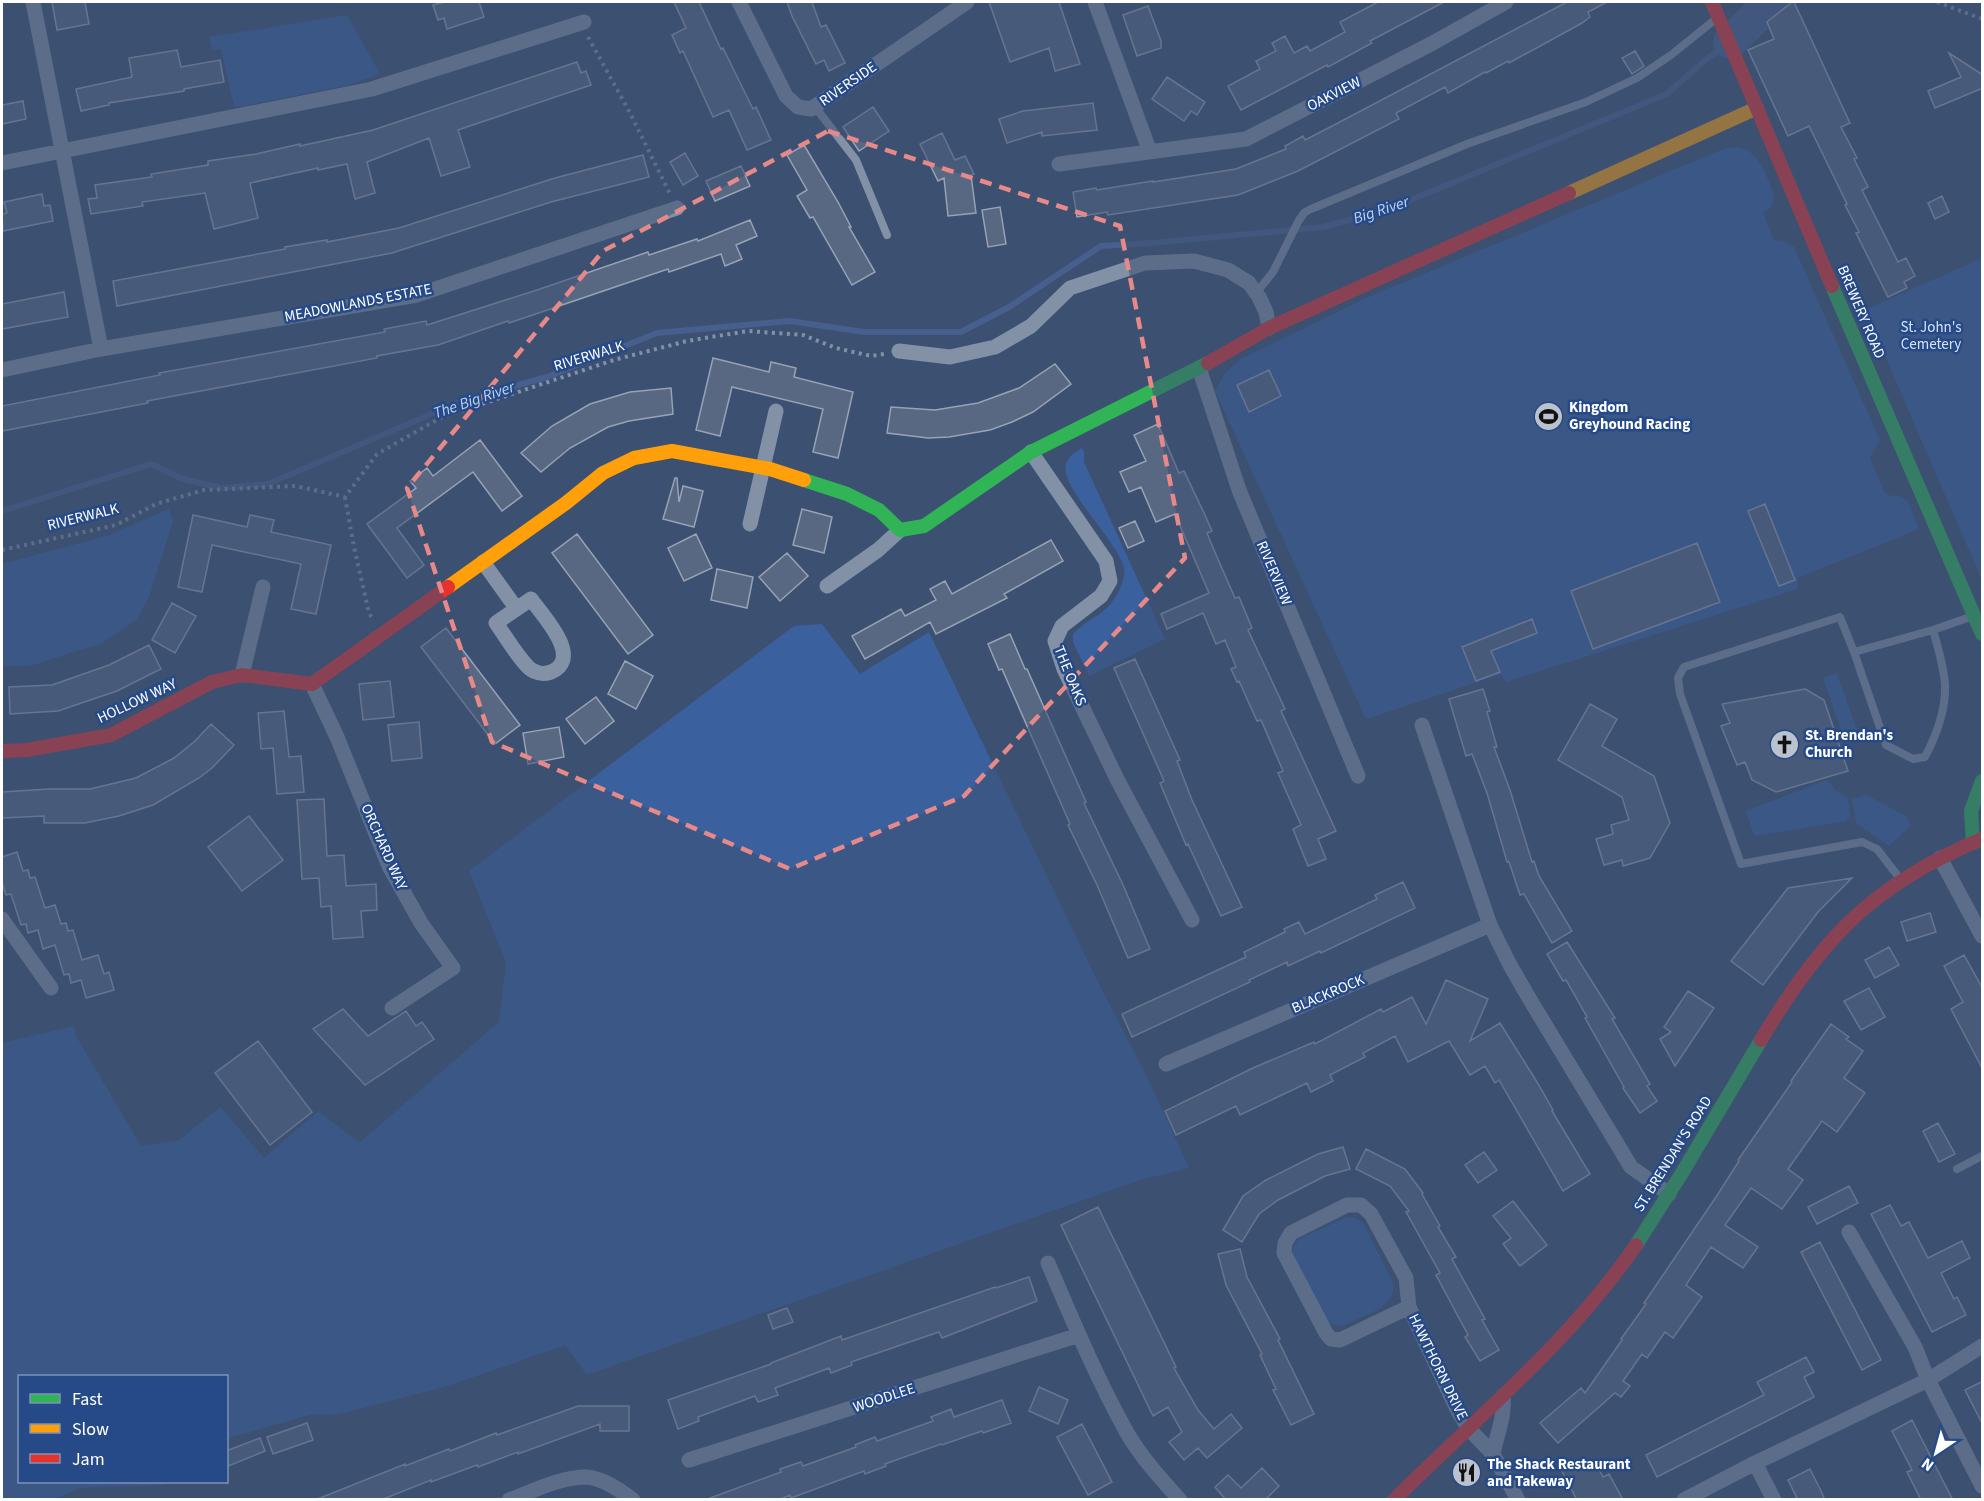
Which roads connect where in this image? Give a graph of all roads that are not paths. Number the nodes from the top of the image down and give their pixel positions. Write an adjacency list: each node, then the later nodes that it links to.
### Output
1 (33, 2): 11 (street)
2 (739, 2): 9 (street, RIVERSIDE)
3 (967, 2): 9 (street, RIVERSIDE)
4 (1095, 2): 12 (street)
5 (1506, 2): 12 (street, OAKVIEW)
6 (1712, 2): 8 (street, BREWERY ROAD)
7 (582, 23): 11 (street)
8 (1721, 23): 10 (street, BREWERY ROAD); 17 (lane)
9 (815, 107): 16 (lane)
10 (1757, 108): 18 (street); 32 (street, BREWERY ROAD)
11 (63, 151): 13 (street); 19 (street)
12 (1149, 152): 14 (street, OAKVIEW)
13 (2, 163)
14 (1059, 164)
15 (677, 208): 19 (street, MEADOWLANDS ESTATE)
16 (887, 235)
17 (1256, 293): 18 (street); 20 (street)
18 (1269, 328): 21 (street)
19 (101, 350): 22 (street, MEADOWLANDS ESTATE)
20 (899, 351)
21 (1199, 368): 24 (street); 40 (street, RIVERVIEW)
22 (2, 370)
23 (776, 411): 25 (street)
24 (1031, 452): 27 (street); 46 (street, THE OAKS)
25 (762, 468): 26 (street); 27 (street); 28 (street)
26 (750, 524)
27 (900, 530): 29 (street)
28 (483, 562): 31 (street); 37 (street)
29 (827, 586)
30 (263, 587): 36 (street)
31 (516, 608): 31 (street)
32 (1974, 616): 33 (lane); 34 (street, BREWERY ROAD)
33 (1933, 630): 35 (lane); 35 (lane)
34 (1983, 634)
35 (1854, 652): 44 (lane)
36 (242, 675): 37 (street); 39 (street, HOLLOW WAY)
37 (312, 684): 50 (street, ORCHARD WAY)
38 (1422, 725): 47 (street)
39 (2, 752)
40 (1358, 776)
41 (1983, 781): 42 (street)
42 (1978, 841): 43 (street, ST. BRENDAN'S ROAD)
43 (1940, 858): 44 (street, ST. BRENDAN'S ROAD); 48 (street)
44 (1901, 880): 54 (street, ST. BRENDAN'S ROAD)
45 (2, 919): 49 (street)
46 (1192, 920)
47 (1490, 924): 51 (street, BLACKROCK); 54 (street)
48 (1983, 936)
49 (51, 988)
50 (392, 1008)
51 (1166, 1064)
52 (1983, 1156): 53 (lane)
53 (1957, 1169)
54 (1669, 1194): 61 (street, ST. BRENDAN'S ROAD)
55 (1850, 1232): 60 (street)
56 (1048, 1263): 58 (street)
57 (1409, 1307): 57 (street, HAWTHORN DRIVE); 62 (street, HAWTHORN DRIVE)
58 (1079, 1335): 64 (street, WOODLEE); 69 (street)
59 (1983, 1346): 60 (street)
60 (1928, 1380): 65 (street); 66 (street)
61 (1503, 1396): 62 (street, ST. BRENDAN'S ROAD); 63 (street)
62 (1467, 1428): 63 (street, HAWTHORN DRIVE); 70 (street, ST. BRENDAN'S ROAD)
63 (1493, 1454): 71 (street, HAWTHORN DRIVE)
64 (689, 1460)
65 (1755, 1462): 72 (street); 73 (street)
66 (1983, 1486)
67 (509, 1500): 68 (street)
68 (633, 1500)
69 (1180, 1500)
70 (1394, 1500)
71 (1518, 1500)
72 (1684, 1500)
73 (1774, 1500)

